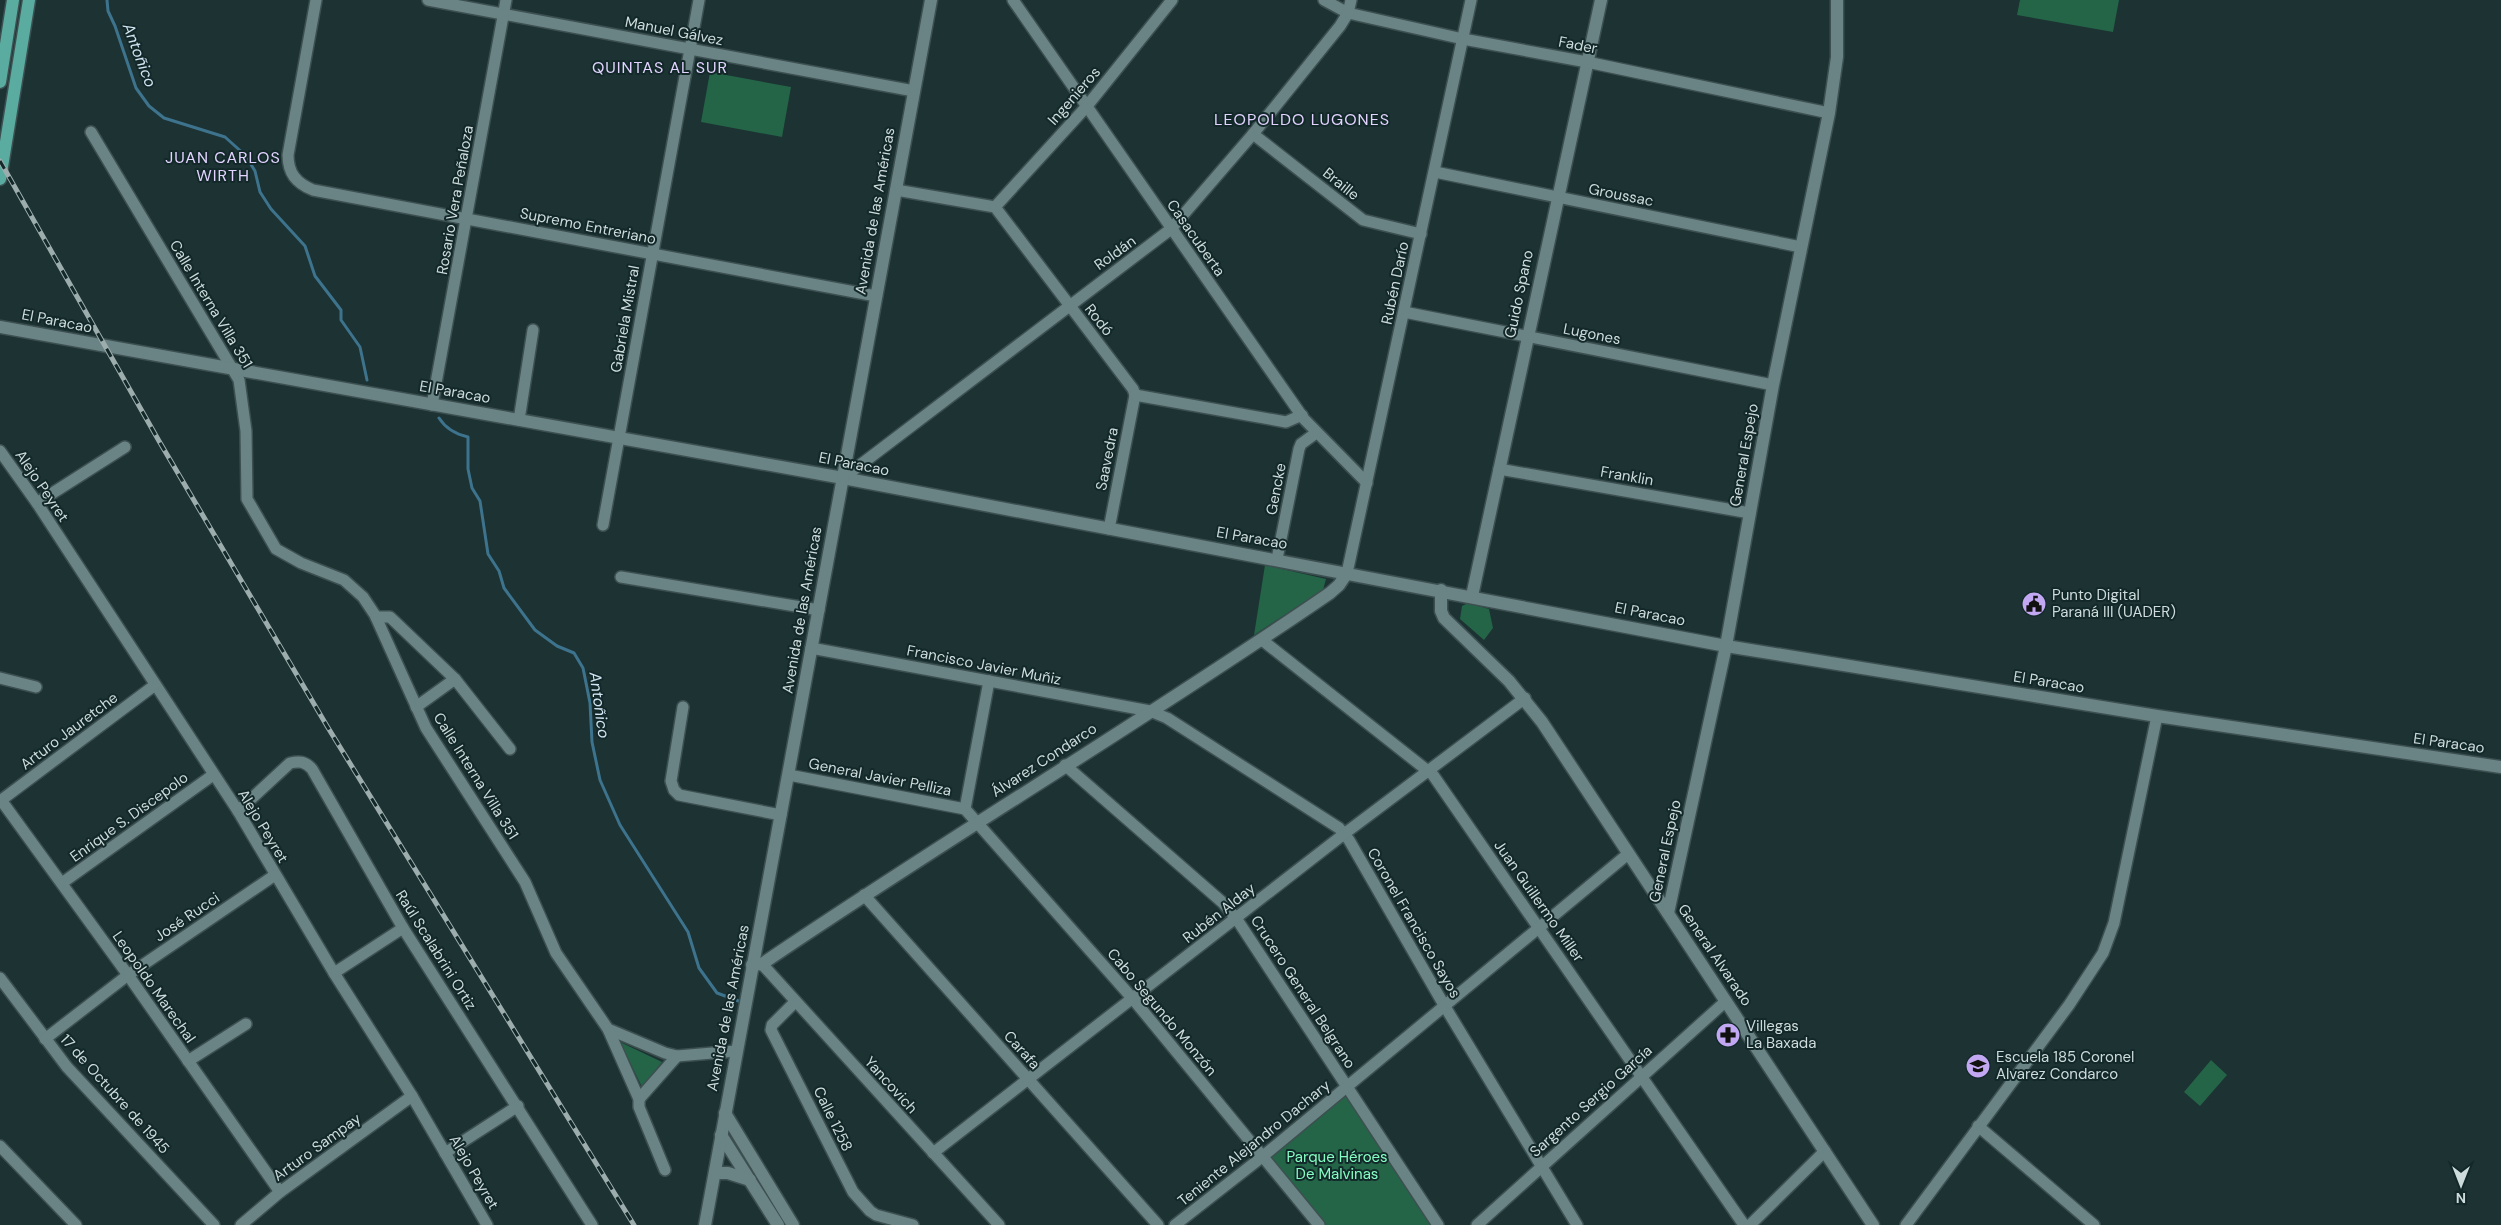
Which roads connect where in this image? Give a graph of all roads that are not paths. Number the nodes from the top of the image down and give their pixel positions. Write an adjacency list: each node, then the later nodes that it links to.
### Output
1 (13, 0): 20 (main road)
2 (29, 0): 27 (main road)
3 (316, 0): 31 (street, Supremo Entreriano)
4 (428, 0): 16 (street, Manuel Gálvez)
5 (506, 0): 16 (street, Rosario Vera Peñaloza)
6 (699, 0): 18 (street, Gabriela Mistral)
7 (931, 0): 21 (main road, Avenida de las Américas)
8 (1013, 0): 22 (street, Casacuberta)
9 (1172, 0): 22 (street, Ingenieros)
10 (1324, 0): 15 (street, Fader)
11 (1351, 0): 15 (street, Roldán)
12 (1471, 0): 17 (street, Rubén Darío)
13 (1601, 0): 19 (main road, Guido Spano)
14 (1837, 0): 23 (main road, General Espejo)
15 (1348, 13): 17 (street, Fader); 25 (street, Roldán)
16 (504, 14): 18 (street, Manuel Gálvez); 31 (street, Rosario Vera Peñaloza)
17 (1463, 39): 19 (street, Fader); 26 (street, Rubén Darío)
18 (690, 50): 21 (street, Manuel Gálvez); 35 (street, Gabriela Mistral)
19 (1587, 62): 23 (street, Fader); 29 (main road, Guido Spano)
20 (0, 82)
21 (914, 91): 28 (main road, Avenida de las Américas)
22 (1087, 106): 30 (street, Ingenieros); 32 (street, Casacuberta)
23 (1829, 113): 34 (main road, General Espejo)
24 (91, 132): 42 (street, Calle Interna Villa 351)
25 (1253, 134): 32 (street, Roldán); 33 (street, Braille)
26 (1435, 172): 29 (street, Groussac); 33 (street, Rubén Darío)
27 (0, 179)
28 (896, 190): 30 (street); 36 (main road, Avenida de las Américas)
29 (1557, 198): 34 (street, Groussac); 41 (main road, Guido Spano)
30 (994, 207): 37 (street, Rodó)
31 (467, 219): 35 (street, Supremo Entreriano); 45 (street, Rosario Vera Peñaloza)
32 (1171, 228): 37 (street, Roldán); 46 (street, Casacuberta)
33 (1421, 234): 38 (street, Rubén Darío)
34 (1801, 247): 43 (main road, General Espejo)
35 (652, 254): 36 (street, Supremo Entreriano); 49 (street, Gabriela Mistral)
36 (876, 296): 53 (main road, Avenida de las Américas)
37 (1069, 306): 44 (street, Rodó); 53 (street, Roldán)
38 (1404, 312): 41 (street, Lugones); 54 (street, Rubén Darío)
39 (0, 327): 42 (main road, El Paracao)
40 (533, 330): 47 (street)
41 (1527, 336): 43 (street, Lugones); 52 (main road, Guido Spano)
42 (232, 370): 45 (main road, El Paracao); 65 (street, Calle Interna Villa 351)
43 (1773, 385): 56 (main road, General Espejo)
44 (1135, 395): 46 (street); 58 (street, Saavedra)
45 (432, 405): 47 (main road, El Paracao)
46 (1302, 415): 48 (street, Casacuberta)
47 (519, 420): 49 (main road, El Paracao)
48 (1316, 433): 54 (street, Casacuberta); 59 (street, Gencke)
49 (618, 438): 53 (main road, El Paracao); 57 (street, Gabriela Mistral)
50 (125, 447): 55 (street)
51 (0, 451): 55 (street, Alejo Peyret)
52 (1499, 469): 56 (street, Franklin); 63 (main road, Guido Spano)
53 (843, 478): 58 (main road, El Paracao); 64 (main road, Avenida de las Américas)
54 (1367, 483): 60 (street, Rubén Darío)
55 (37, 503): 72 (street, Alejo Peyret)
56 (1750, 513): 67 (main road, General Espejo)
57 (603, 525)
58 (1109, 529): 59 (main road, El Paracao)
59 (1277, 559): 60 (main road, El Paracao)
60 (1347, 573): 62 (main road, El Paracao); 66 (main road, Álvarez Condarco)
61 (621, 577): 64 (street)
62 (1441, 590): 63 (main road, El Paracao); 74 (main road, General Alvarado)
63 (1472, 596): 67 (main road, El Paracao)
64 (819, 610): 68 (main road, Avenida de las Américas)
65 (376, 617): 70 (street); 75 (street, Calle Interna Villa 351)
66 (1262, 640): 77 (main road, Álvarez Condarco); 82 (street, Juan Guillermo Miller)
67 (1726, 646): 78 (main road, El Paracao); 95 (main road, General Espejo)
68 (811, 648): 71 (street, Francisco Javier Muñiz); 84 (main road, Avenida de las Américas)
69 (0, 678): 73 (street)
70 (455, 678): 75 (street); 79 (street)
71 (989, 681): 77 (street, Francisco Javier Muñiz); 86 (street)
72 (155, 684): 83 (street, Alejo Peyret); 85 (street, Arturo Jauretche)
73 (36, 687)
74 (1525, 698): 82 (street, Rubén Alday); 91 (main road, General Alvarado)
75 (416, 707): 108 (street, Calle Interna Villa 351)
76 (683, 707): 88 (street)
77 (1150, 711): 80 (main road, Álvarez Condarco); 90 (street, Coronel Francisco Sayos)
78 (2157, 716): 81 (main road, El Paracao); 120 (street)
79 (510, 749)
80 (1065, 765): 89 (main road, Álvarez Condarco); 96 (street, Crucero General Belgrano)
81 (2501, 767)
82 (1429, 770): 90 (street, Rubén Alday); 97 (street, Juan Guillermo Miller)
83 (213, 775): 87 (street, Alejo Peyret); 93 (street, Enrique S. Discepolo)
84 (789, 775): 86 (street, General Javier Pelliza); 88 (main road, Avenida de las Américas)
85 (0, 800): 93 (street, Leopoldo Marechal)
86 (965, 809): 89 (street, Cabo Segundo Monzón)
87 (238, 811): 92 (street, Alejo Peyret); 98 (street, Raúl Scalabrini Ortiz)
88 (781, 815): 99 (main road, Avenida de las Américas)
89 (978, 822): 94 (main road, Álvarez Condarco); 103 (street, Cabo Segundo Monzón)
90 (1344, 834): 96 (street, Rubén Alday); 106 (street, Coronel Francisco Sayos)
91 (1628, 854): 95 (main road, General Alvarado); 97 (street, Teniente Alejandro Dachary)
92 (275, 875): 100 (street, Alejo Peyret); 101 (street, José Rucci)
93 (62, 883): 101 (street, Leopoldo Marechal)
94 (864, 895): 99 (main road, Álvarez Condarco); 114 (street, Carafa)
95 (1668, 913): 104 (main road, General Alvarado)
96 (1236, 918): 103 (street, Rubén Alday); 115 (street, Crucero General Belgrano)
97 (1539, 927): 106 (street, Teniente Alejandro Dachary); 113 (street, Juan Guillermo Miller)
98 (403, 928): 100 (street); 118 (street, Raúl Scalabrini Ortiz)
99 (757, 964): 105 (street, Yancovich); 110 (main road, Avenida de las Américas)
100 (334, 973): 116 (street, Alejo Peyret)
101 (128, 975): 109 (street, José Rucci); 112 (street, Leopoldo Marechal)
102 (0, 978): 109 (street, 17 de Octubre de 1945)
103 (1133, 999): 114 (street, Rubén Alday); 126 (street, Cabo Segundo Monzón)
104 (1726, 1001): 113 (street, Sargento Sergio García); 123 (main road, General Alvarado)
105 (795, 1002): 125 (street, Yancovich); 140 (street, Calle 1258)
106 (1444, 1005): 115 (street, Teniente Alejandro Dachary); 127 (street, Coronel Francisco Sayos)
107 (246, 1024): 112 (street)
108 (608, 1029): 111 (street); 117 (street, Calle Interna Villa 351)
109 (46, 1039): 134 (street, 17 de Octubre de 1945)
110 (736, 1051): 111 (street); 119 (main road, Avenida de las Américas)
111 (677, 1056): 117 (street)
112 (188, 1061): 131 (street, Leopoldo Marechal)
113 (1642, 1076): 127 (street, Sargento Sergio García); 148 (street, Juan Guillermo Miller)
114 (1028, 1079): 125 (street, Rubén Alday); 142 (street, Carafa)
115 (1347, 1086): 126 (street, Teniente Alejandro Dachary); 145 (street, Crucero General Belgrano)
116 (412, 1096): 124 (street, Alejo Peyret); 131 (street, Arturo Sampay)
117 (639, 1098): 128 (street, Calle Interna Villa 351)
118 (518, 1106): 124 (street); 136 (street, Raúl Scalabrini Ortiz)
119 (725, 1113): 121 (main road, Avenida de las Américas); 139 (main road)
120 (1978, 1126): 151 (street); 152 (street)
121 (721, 1135): 129 (main road, Avenida de las Américas); 130 (main road)
122 (0, 1146): 133 (street)
123 (1825, 1151): 149 (street); 150 (main road, General Alvarado)
124 (445, 1152): 132 (street, Alejo Peyret)
125 (933, 1153): 141 (street, Yancovich)
126 (1262, 1157): 143 (street, Teniente Alejandro Dachary); 144 (street, Cabo Segundo Monzón)
127 (1542, 1165): 146 (street, Sargento Sergio García); 147 (street, Coronel Francisco Sayos)
128 (665, 1170)
129 (715, 1173): 130 (main road); 137 (main road, Avenida de las Américas)
130 (750, 1180): 138 (main road)
131 (280, 1192): 135 (street, Arturo Sampay)
132 (482, 1222)
133 (76, 1225)
134 (214, 1225)
135 (242, 1225)
136 (592, 1225)
137 (705, 1225)
138 (778, 1225)
139 (793, 1225)
140 (913, 1225)
141 (999, 1225)
142 (1158, 1225)
143 (1175, 1225)
144 (1319, 1225)
145 (1438, 1225)
146 (1477, 1225)
147 (1577, 1225)
148 (1744, 1225)
149 (1750, 1225)
150 (1873, 1225)
151 (1906, 1225)
152 (2094, 1225)

